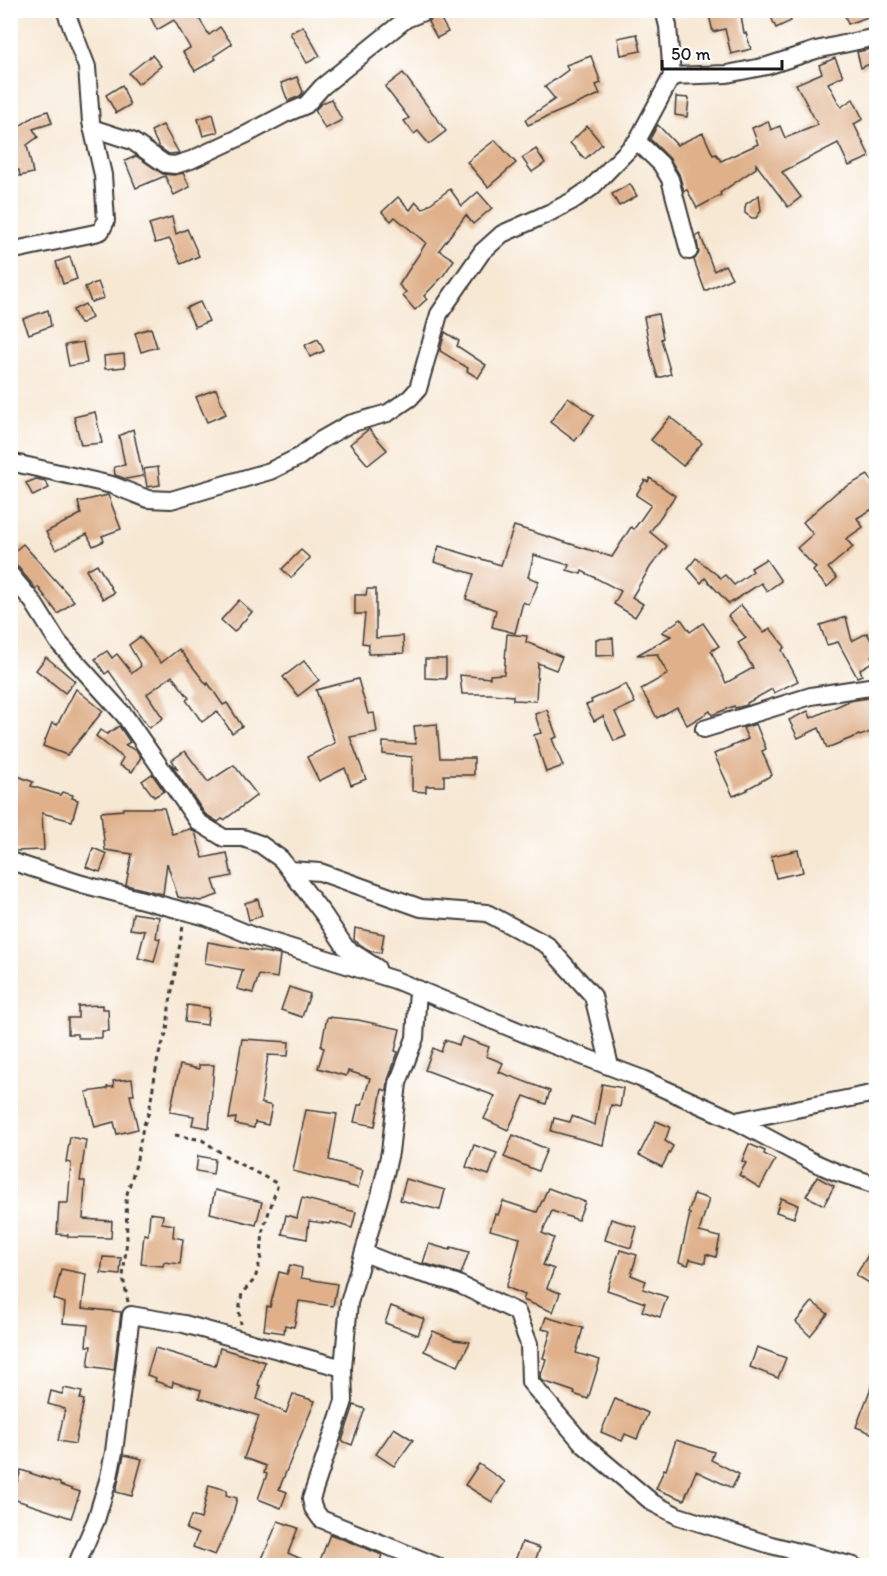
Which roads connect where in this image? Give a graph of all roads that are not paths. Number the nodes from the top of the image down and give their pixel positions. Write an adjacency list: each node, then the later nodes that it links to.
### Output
1 (65, 10): 6 (street)
2 (428, 10): 6 (street)
3 (664, 10): 5 (street)
4 (876, 38): 5 (street)
5 (672, 76): 7 (street)
6 (92, 128): 8 (street)
7 (637, 141): 9 (street); 10 (street)
8 (10, 251)
9 (689, 251)
10 (10, 462)
11 (10, 574): 15 (street)
12 (876, 686): 13 (street)
13 (704, 729)
14 (10, 861): 16 (street)
15 (290, 870): 16 (street); 18 (street)
16 (395, 980): 17 (street)
17 (418, 988): 18 (street); 22 (street)
18 (610, 1065): 20 (street)
19 (876, 1093): 20 (street)
20 (736, 1121): 21 (street)
21 (876, 1185)
22 (364, 1253): 23 (street); 26 (street)
23 (343, 1368): 24 (street); 25 (street)
24 (76, 1566)
25 (437, 1566)
26 (854, 1566)

